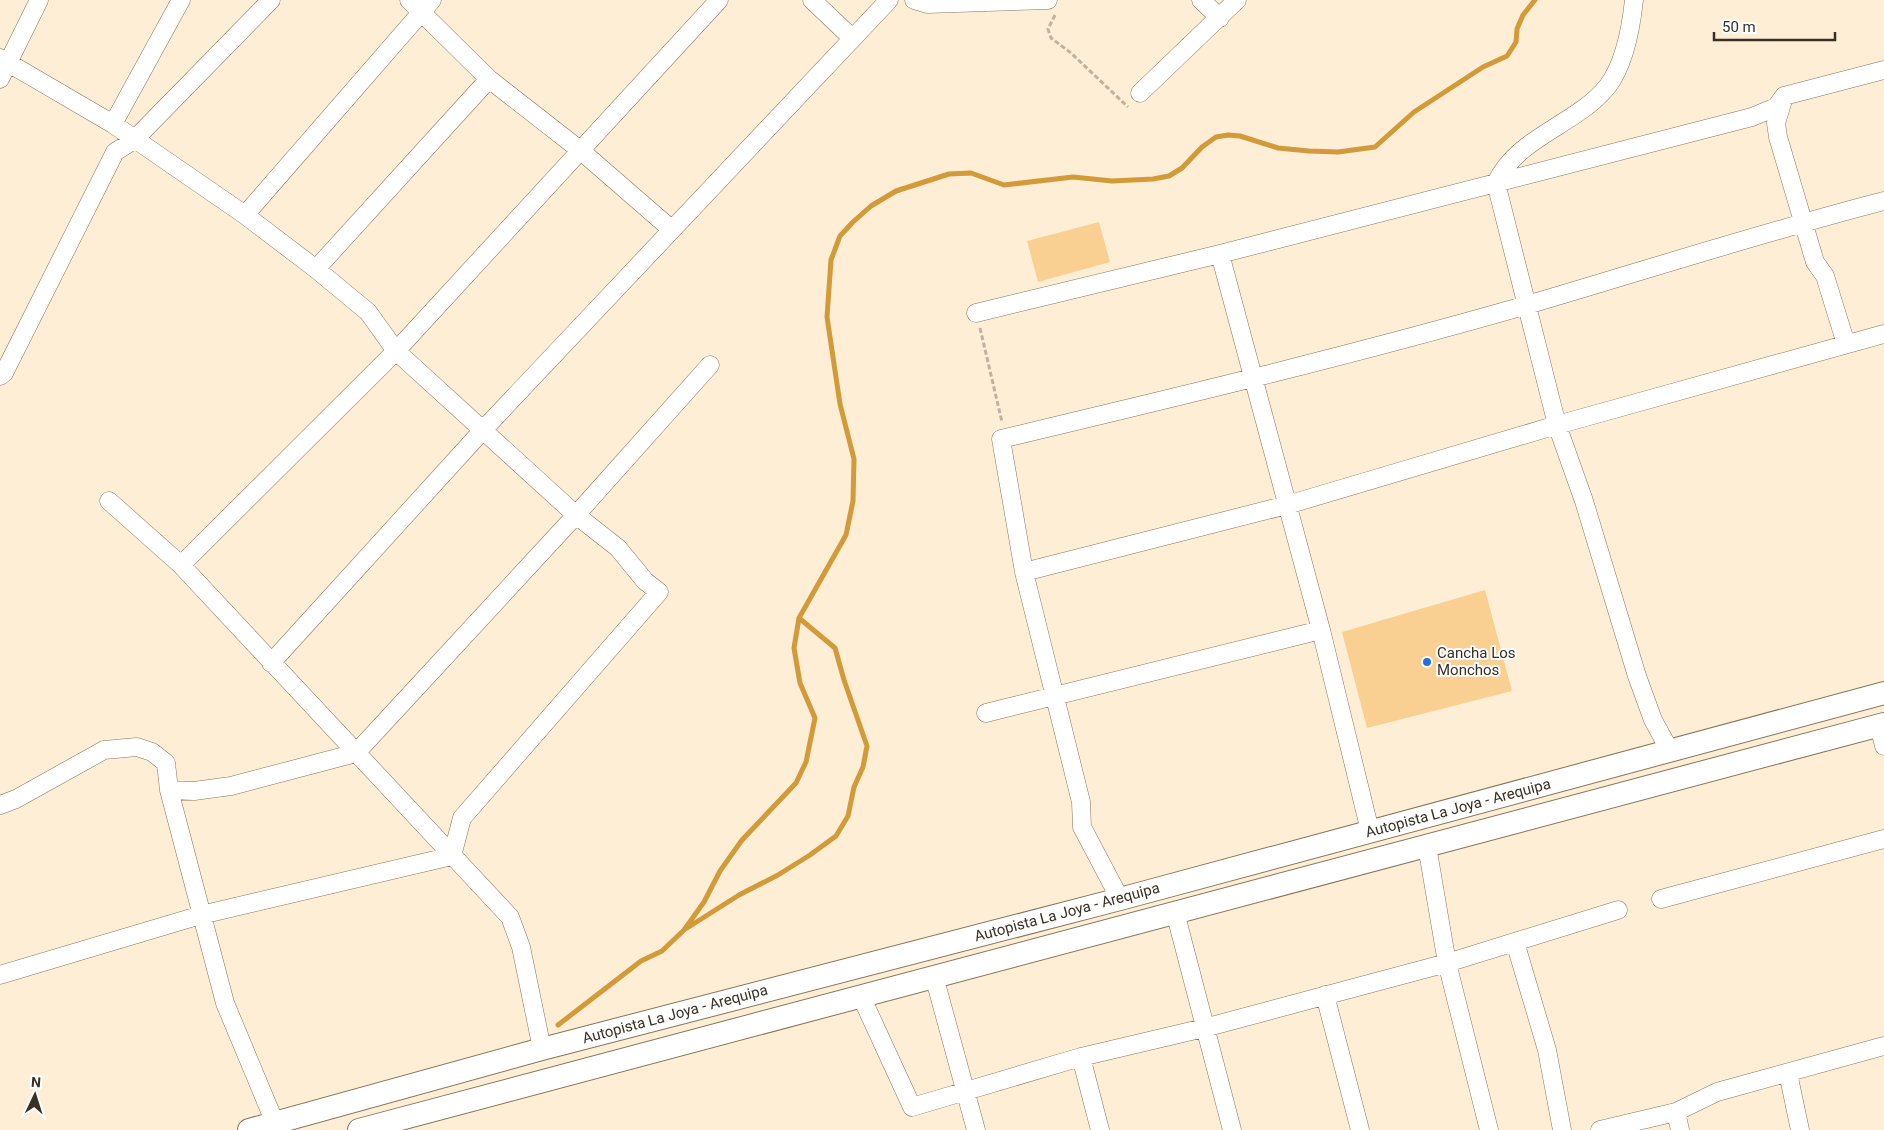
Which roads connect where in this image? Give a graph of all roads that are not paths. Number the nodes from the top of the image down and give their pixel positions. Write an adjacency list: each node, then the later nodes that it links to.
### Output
1 (39, 0): 15 (street)
2 (181, 0): 21 (street)
3 (271, 0): 22 (street)
4 (720, 0): 23 (street)
5 (812, 0): 14 (street)
6 (889, 0): 14 (street)
7 (914, 0): 12 (street)
8 (1201, 0): 13 (street)
9 (1237, 0): 13 (street)
10 (1634, 0): 24 (street)
11 (421, 4): 18 (street); 26 (street)
12 (1053, 6)
13 (1220, 18): 19 (street)
14 (852, 38): 28 (street)
15 (4, 60): 17 (street); 21 (street)
16 (1884, 70): 20 (street)
17 (0, 79)
18 (489, 79): 23 (street); 30 (street)
19 (1140, 94)
20 (1784, 96): 24 (street); 27 (street)
21 (113, 124): 22 (street)
22 (134, 140): 26 (street); 37 (street)
23 (580, 150): 28 (street); 35 (street)
24 (1496, 184): 29 (street); 31 (street)
25 (1884, 201): 27 (street)
26 (245, 215): 30 (street)
27 (1803, 222): 31 (street); 34 (street)
28 (671, 229): 40 (street)
29 (1220, 254): 32 (street); 38 (street)
30 (316, 269): 35 (street)
31 (1526, 305): 38 (street); 39 (street)
32 (976, 313)
33 (1884, 334): 34 (street)
34 (1846, 344): 39 (street)
35 (396, 351): 40 (street); 44 (street)
36 (710, 365): 43 (street)
37 (1, 373)
38 (1254, 379): 42 (street); 45 (street)
39 (1557, 425): 42 (street); 52 (street)
40 (482, 431): 43 (street); 47 (street)
41 (109, 500): 44 (street)
42 (1287, 505): 45 (street); 46 (street)
43 (576, 515): 53 (street); 59 (street)
44 (181, 565): 47 (street)
45 (1024, 572): 49 (street)
46 (1321, 630): 49 (street); 56 (street)
47 (271, 663): 53 (street)
48 (1884, 692): 52 (main road, Autopista La Joya - Arequipa)
49 (1054, 698): 50 (street); 60 (street)
50 (986, 713)
51 (1882, 732): 58 (main road, Autopista La Joya - Arequipa)
52 (1670, 752): 56 (main road, Autopista La Joya - Arequipa)
53 (356, 753): 54 (street); 59 (street)
54 (168, 790): 55 (street); 64 (street)
55 (0, 805)
56 (1370, 831): 60 (main road, Autopista La Joya - Arequipa)
57 (1884, 839): 61 (street)
58 (1427, 846): 63 (main road, Autopista La Joya - Arequipa); 66 (street)
59 (452, 856): 64 (street); 73 (street)
60 (1120, 899): 73 (main road, Autopista La Joya - Arequipa)
61 (1661, 899)
62 (1618, 910): 65 (street)
63 (1175, 912): 68 (main road, Autopista La Joya - Arequipa); 71 (street)
64 (201, 915): 67 (street); 78 (street)
65 (1515, 942): 66 (street); 86 (street)
66 (1447, 963): 69 (street); 85 (street)
67 (0, 975)
68 (934, 976): 70 (main road, Autopista La Joya - Arequipa); 76 (street)
69 (1325, 994): 71 (street); 84 (street)
70 (861, 996): 76 (street); 80 (main road, Autopista La Joya - Arequipa)
71 (1204, 1028): 74 (street); 83 (street)
72 (1884, 1046): 75 (street)
73 (542, 1049): 78 (main road, Autopista La Joya - Arequipa)
74 (1081, 1057): 76 (street); 82 (street)
75 (1788, 1073): 77 (street); 89 (street)
76 (965, 1093): 81 (street)
77 (1676, 1112): 87 (street); 88 (street)
78 (275, 1123): 79 (main road, Autopista La Joya - Arequipa)
79 (249, 1130)
80 (359, 1130)
81 (976, 1130)
82 (1100, 1130)
83 (1232, 1130)
84 (1360, 1130)
85 (1490, 1130)
86 (1562, 1130)
87 (1600, 1130)
88 (1680, 1130)
89 (1800, 1130)

